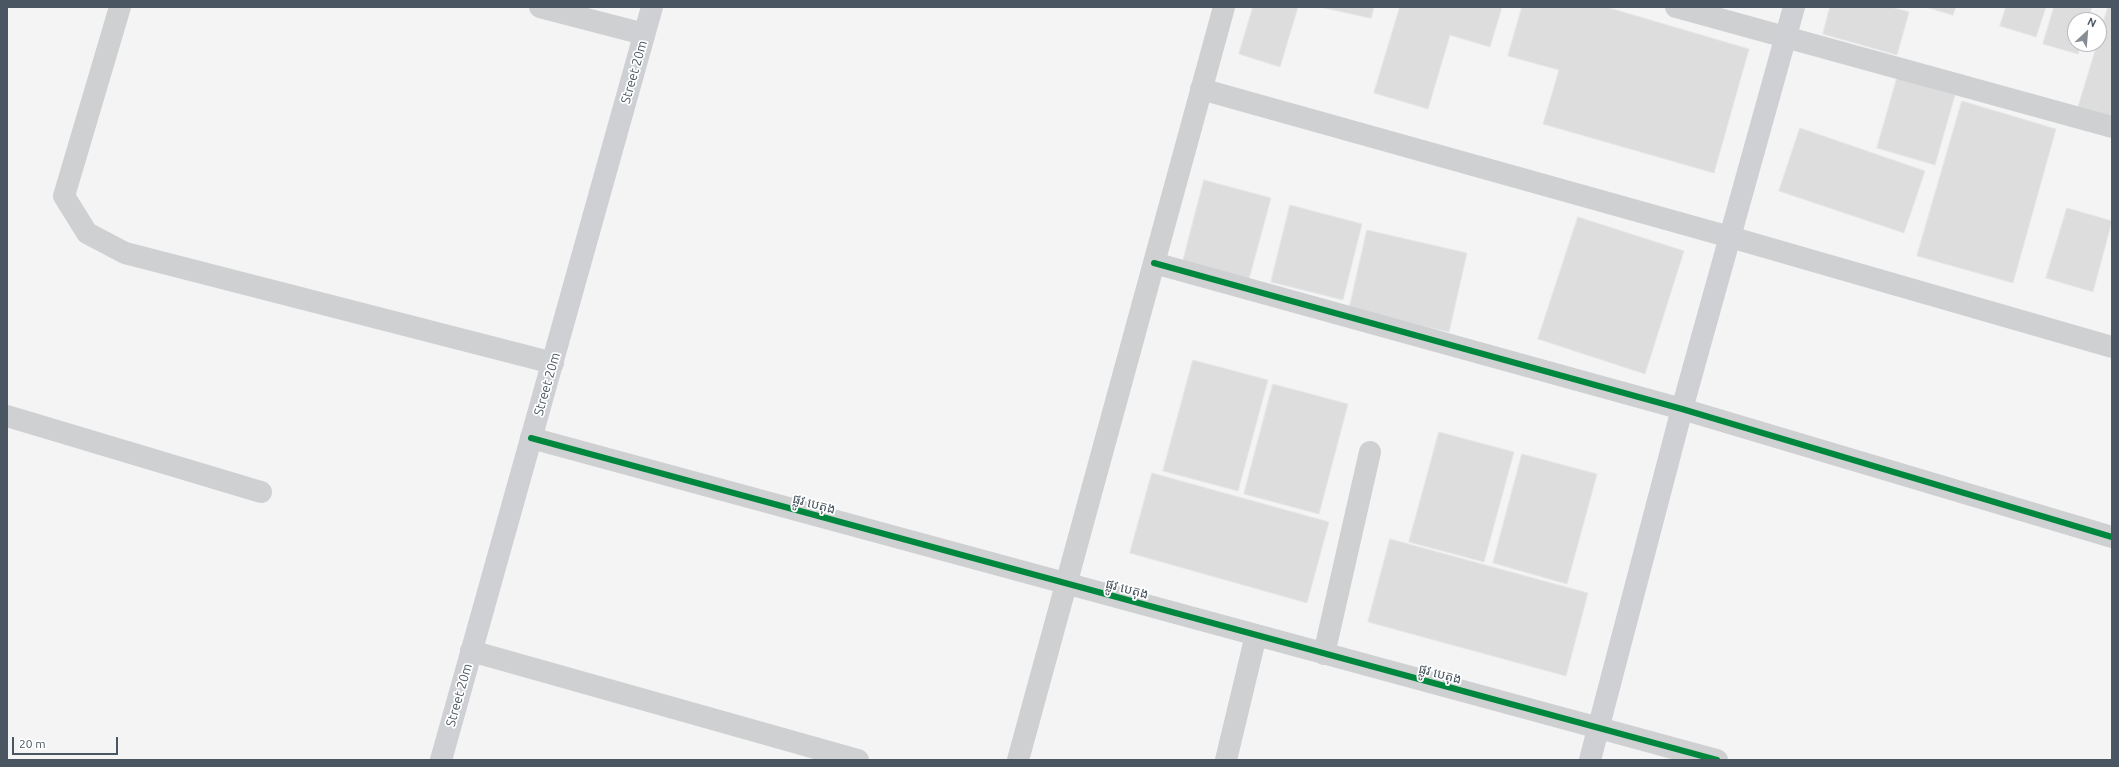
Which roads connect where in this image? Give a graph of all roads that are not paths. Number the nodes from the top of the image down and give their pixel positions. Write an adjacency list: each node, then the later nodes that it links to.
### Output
1 (120, 7): 14 (street)
2 (540, 7): 7 (street)
3 (652, 7): 7 (street, Street 20m)
4 (1224, 7): 9 (street)
5 (1676, 7): 8 (street)
6 (1794, 7): 8 (street)
7 (644, 34): 14 (street, Street 20m)
8 (1786, 38): 10 (street); 11 (street)
9 (1201, 89): 11 (street); 12 (street)
10 (2112, 127)
11 (1730, 237): 13 (street); 15 (street)
12 (1154, 263): 15 (street); 21 (street)
13 (2112, 347)
14 (553, 363): 17 (street, Street 20m)
15 (1682, 409): 20 (street); 25 (street)
16 (7, 416): 19 (street)
17 (531, 438): 21 (street, ផ្លូវ បេតុង); 23 (street, Street 20m)
18 (1370, 452): 24 (street)
19 (261, 492)
20 (2112, 536)
21 (1065, 584): 22 (street, ផ្លូវ បេតុង); 28 (street)
22 (1256, 635): 24 (street, ផ្លូវ បេតុង); 29 (street)
23 (471, 651): 26 (street, Street 20m); 27 (street)
24 (1324, 654): 25 (street, ផ្លូវ បេតុង)
25 (1598, 728): 30 (street); 31 (street, ផ្លូវ បេតុង)
26 (441, 760)
27 (858, 760)
28 (1018, 760)
29 (1226, 760)
30 (1590, 760)
31 (1717, 760)

